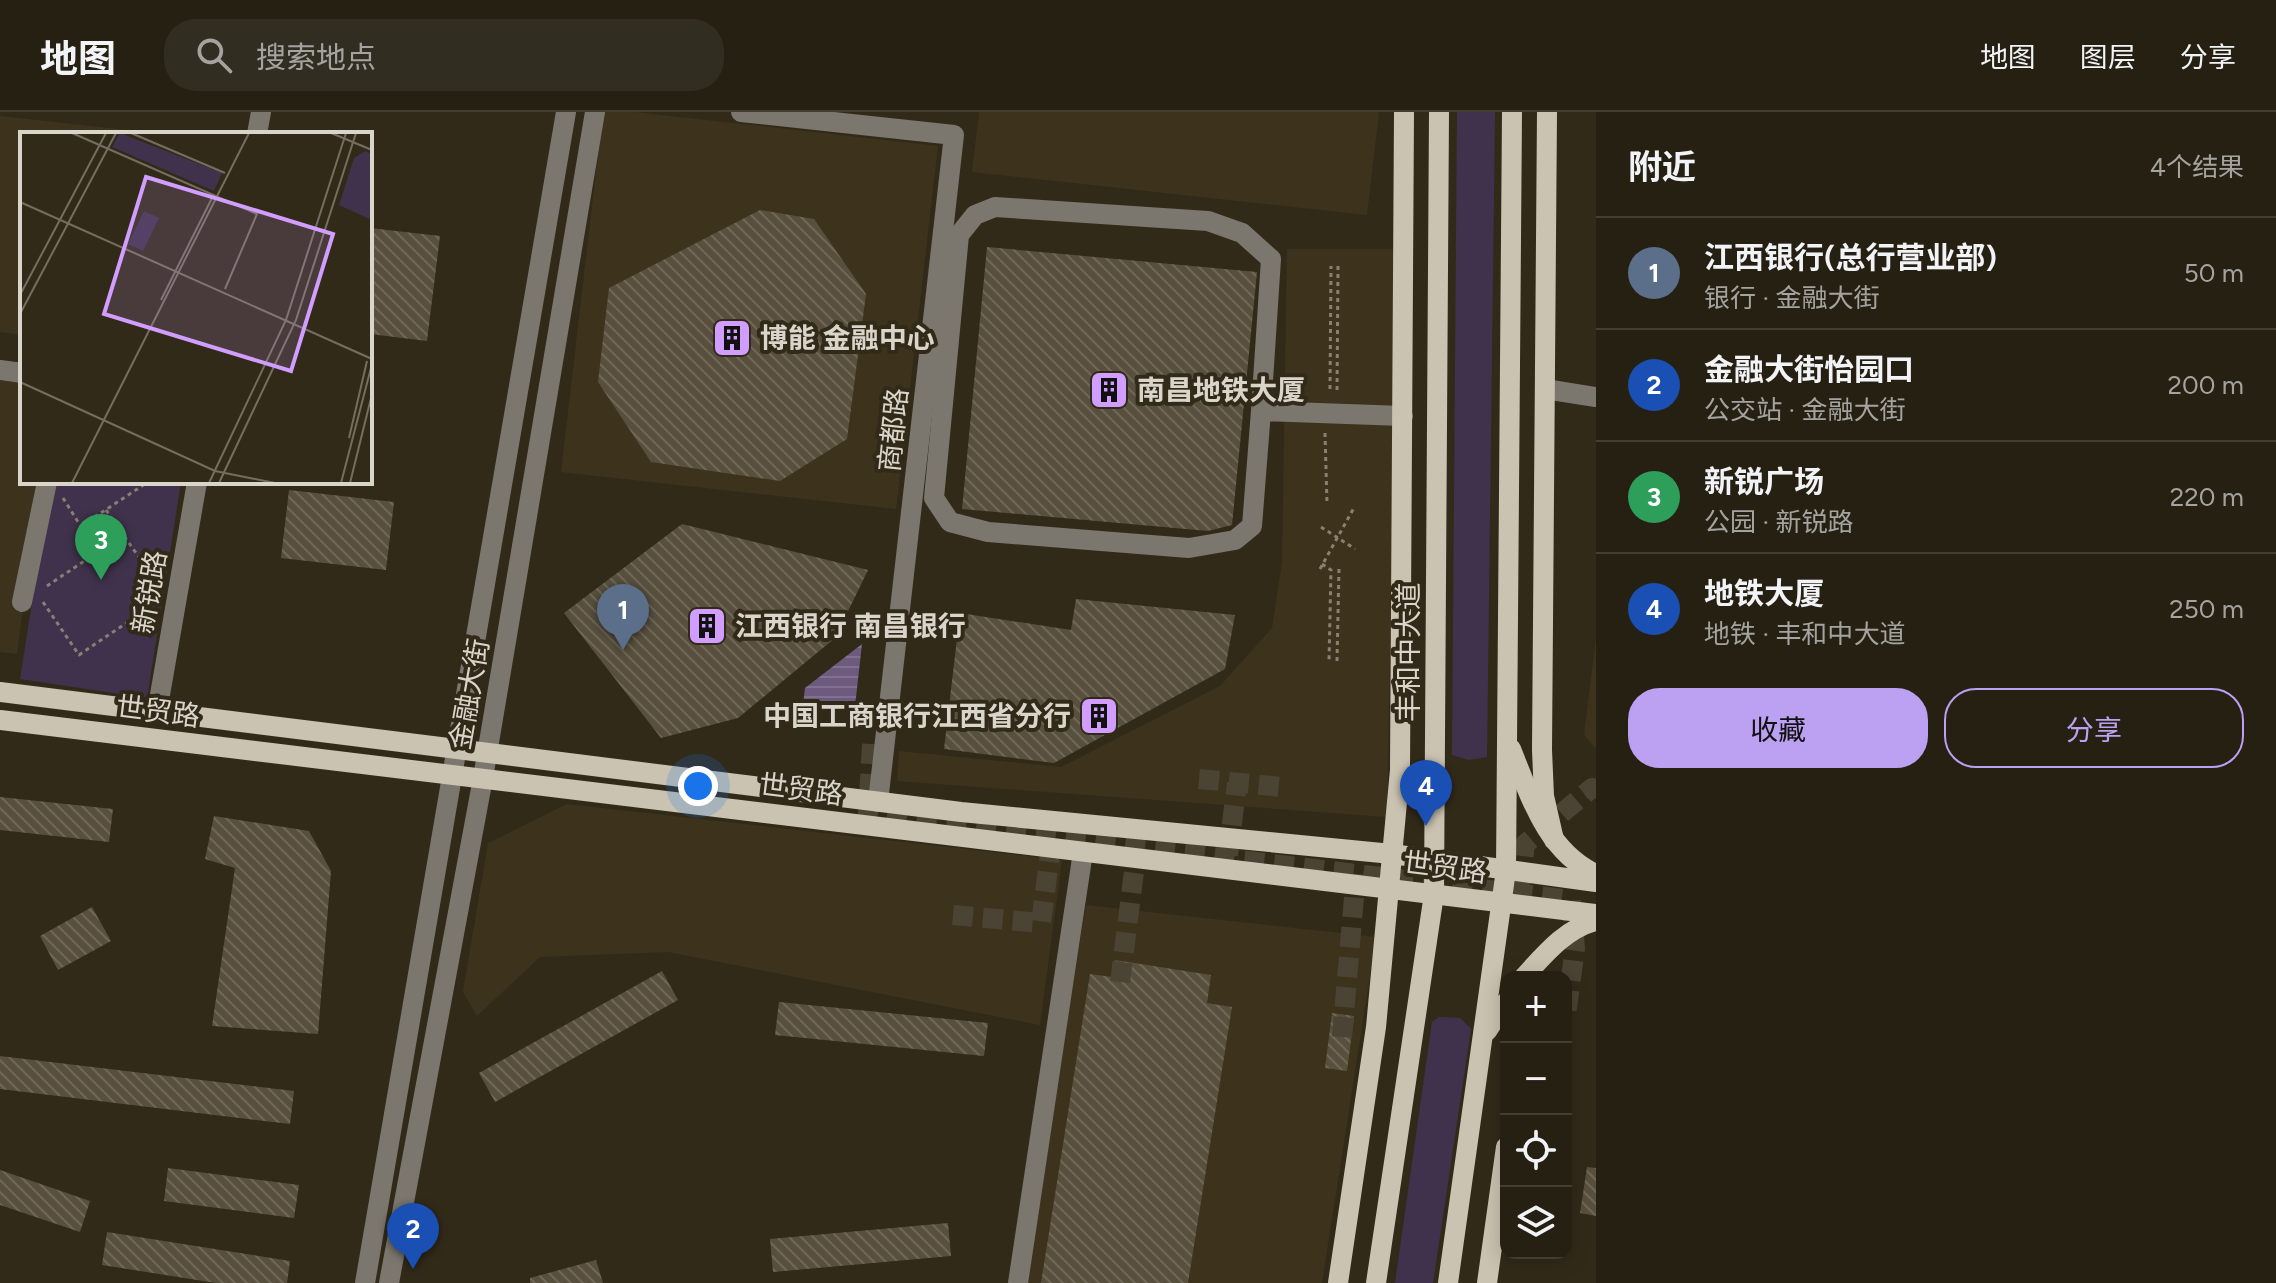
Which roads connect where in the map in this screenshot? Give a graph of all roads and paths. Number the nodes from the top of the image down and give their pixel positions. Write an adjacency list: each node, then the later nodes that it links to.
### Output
1 (261, 112): 9 (street)
2 (566, 112): 43 (street, 金融大街)
3 (595, 112): 44 (street, 金融大街)
4 (741, 112): 47 (street, 商都路)
5 (1404, 112): 20 (main road)
6 (1439, 112): 51 (main road, 丰和中大道)
7 (1512, 112): 42 (main road)
8 (1547, 112): 15 (main road)
9 (257, 132)
10 (1331, 266): 14 (path)
11 (1338, 266): 16 (path)
12 (0, 370): 13 (street)
13 (20, 373)
14 (1330, 389)
15 (1545, 389): 17 (street); 48 (main road)
16 (1337, 390)
17 (1596, 397)
18 (1261, 411): 18 (street); 19 (street)
19 (1325, 413): 20 (street); 24 (path)
20 (1403, 416): 50 (main road)
21 (145, 484): 26 (path)
22 (197, 484): 40 (street, 新锐路)
23 (53, 488): 27 (path); 35 (street)
24 (1327, 504)
25 (1355, 506): 30 (path)
26 (106, 510): 27 (path); 29 (path)
27 (81, 526): 32 (path)
28 (1321, 527): 30 (path)
29 (123, 535): 32 (path); 34 (path)
30 (1337, 537): 31 (path); 37 (path)
31 (1355, 549)
32 (97, 552): 36 (path)
33 (1339, 568): 38 (path)
34 (157, 583)
35 (22, 602)
36 (147, 609)
37 (1329, 661)
38 (1337, 661)
39 (0, 692): 40 (main road, 世贸路)
40 (157, 712): 43 (main road, 世贸路)
41 (0, 720): 45 (main road, 世贸路)
42 (1506, 737): 48 (main road); 52 (main road)
43 (454, 749): 44 (main road, 世贸路); 45 (street, 金融大街)
44 (487, 753): 46 (street, 金融大街); 47 (main road, 世贸路)
45 (450, 774): 46 (main road, 世贸路); 66 (street, 金融大街)
46 (483, 778): 49 (main road, 世贸路); 67 (street, 金融大街)
47 (878, 802): 50 (main road, 世贸路)
48 (1554, 840): 53 (main road)
49 (1083, 852): 55 (main road, 世贸路); 68 (street)
50 (1392, 854): 51 (main road, 世贸路); 55 (main road)
51 (1435, 859): 52 (main road, 世贸路); 56 (main road, 丰和中大道)
52 (1506, 870): 54 (main road, 世贸路); 57 (main road)
53 (1596, 874)
54 (1596, 882)
55 (1391, 889): 56 (main road, 世贸路); 69 (main road)
56 (1434, 894): 57 (main road, 世贸路); 70 (main road, 丰和中大道)
57 (1502, 902): 58 (main road, 世贸路); 64 (main road)
58 (1596, 914)
59 (1596, 921): 60 (main road)
60 (1545, 955): 61 (main road); 62 (main road)
61 (1530, 971)
62 (1540, 971)
63 (1500, 1011): 64 (main road)
64 (1482, 1038): 71 (main road)
65 (1500, 1187): 72 (main road)
66 (365, 1283)
67 (389, 1283)
68 (1018, 1283)
69 (1338, 1283)
70 (1376, 1283)
71 (1448, 1283)
72 (1487, 1283)

